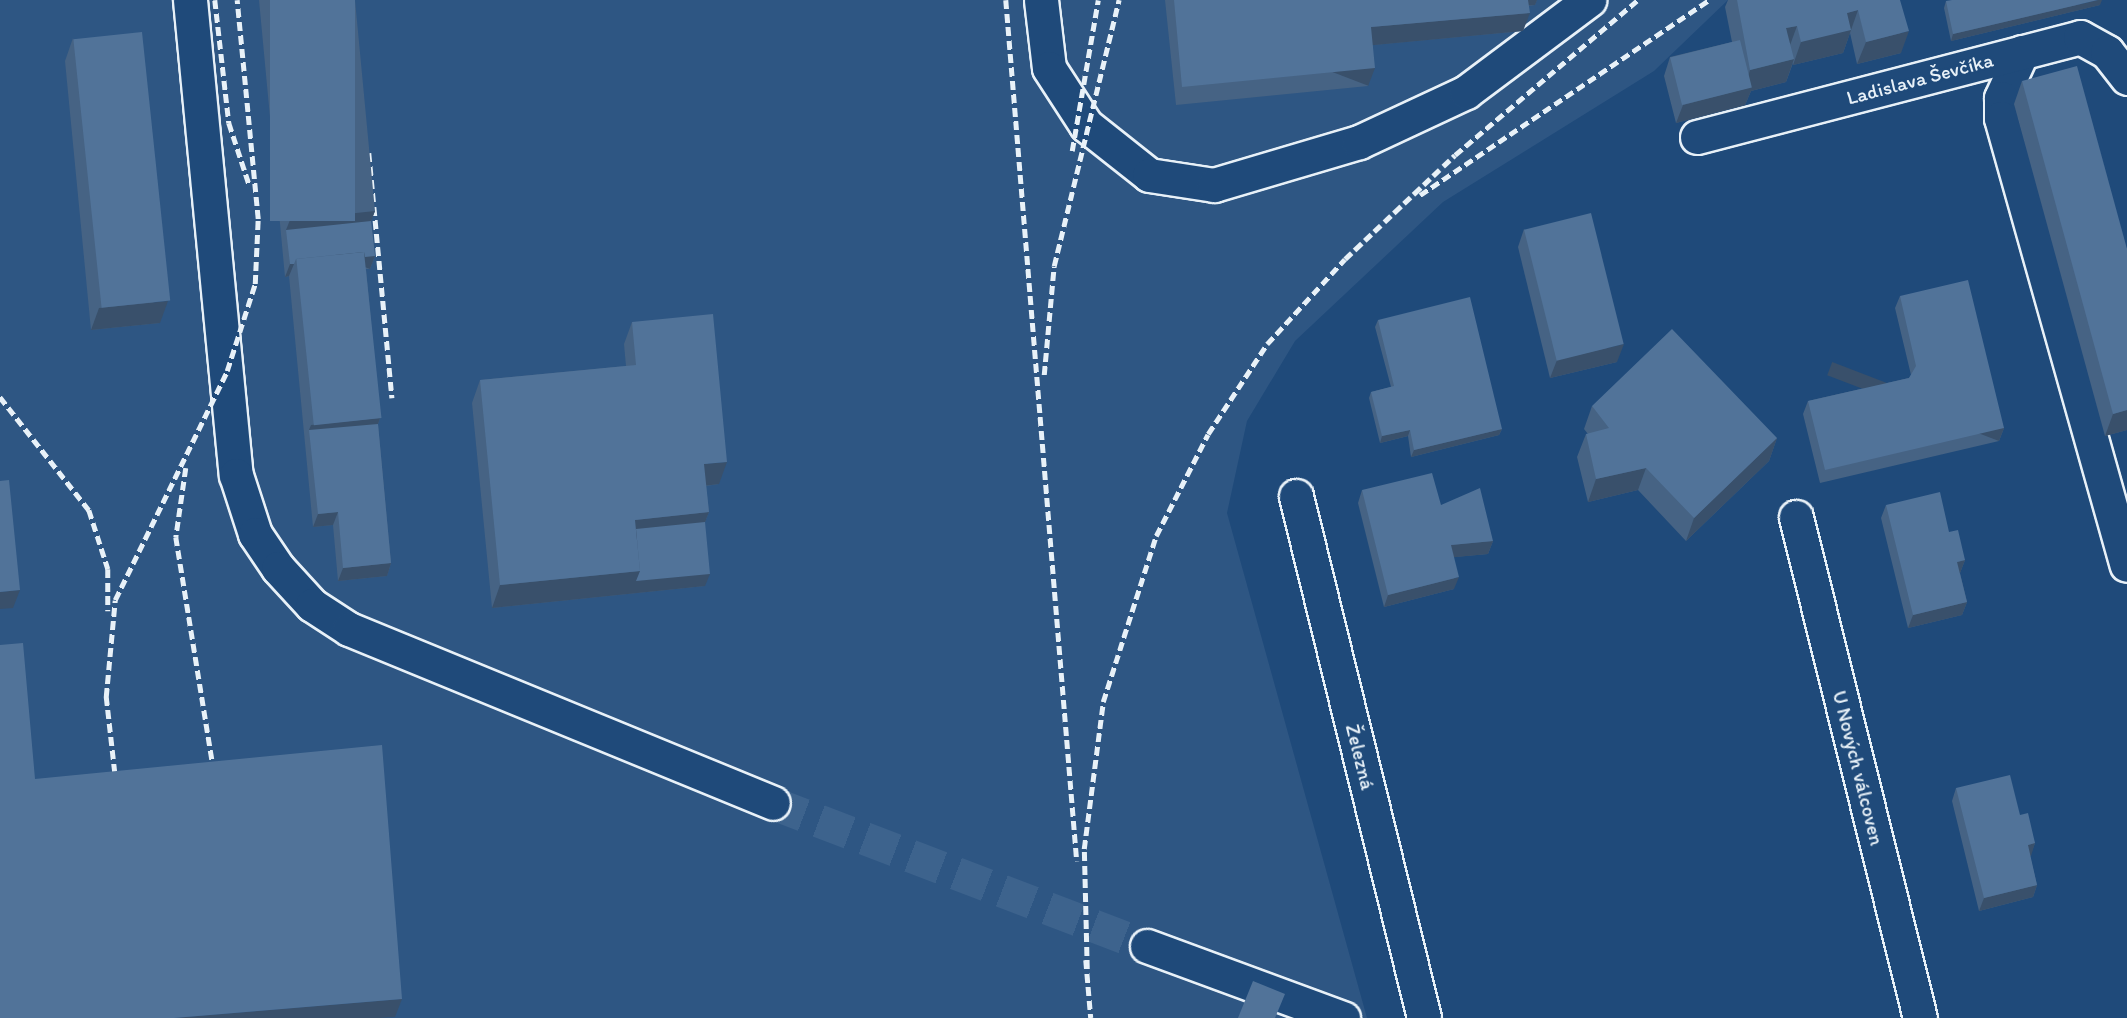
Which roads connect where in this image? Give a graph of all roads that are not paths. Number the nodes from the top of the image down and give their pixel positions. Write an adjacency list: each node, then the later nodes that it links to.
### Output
1 (190, 0): 11 (street)
2 (1041, 0): 3 (street)
3 (1589, 0)
4 (2022, 52): 5 (street, Ladislava Ševčíka); 6 (street, Ladislava Ševčíka); 7 (street)
5 (2127, 78)
6 (1697, 137)
7 (2114, 470): 10 (street)
8 (1296, 496): 14 (street, Železná)
9 (1796, 518): 15 (street, U Nových válcoven)
10 (2127, 565)
11 (773, 803)
12 (1147, 946): 13 (street)
13 (1343, 1018)
14 (1424, 1018)
15 (1920, 1018)

